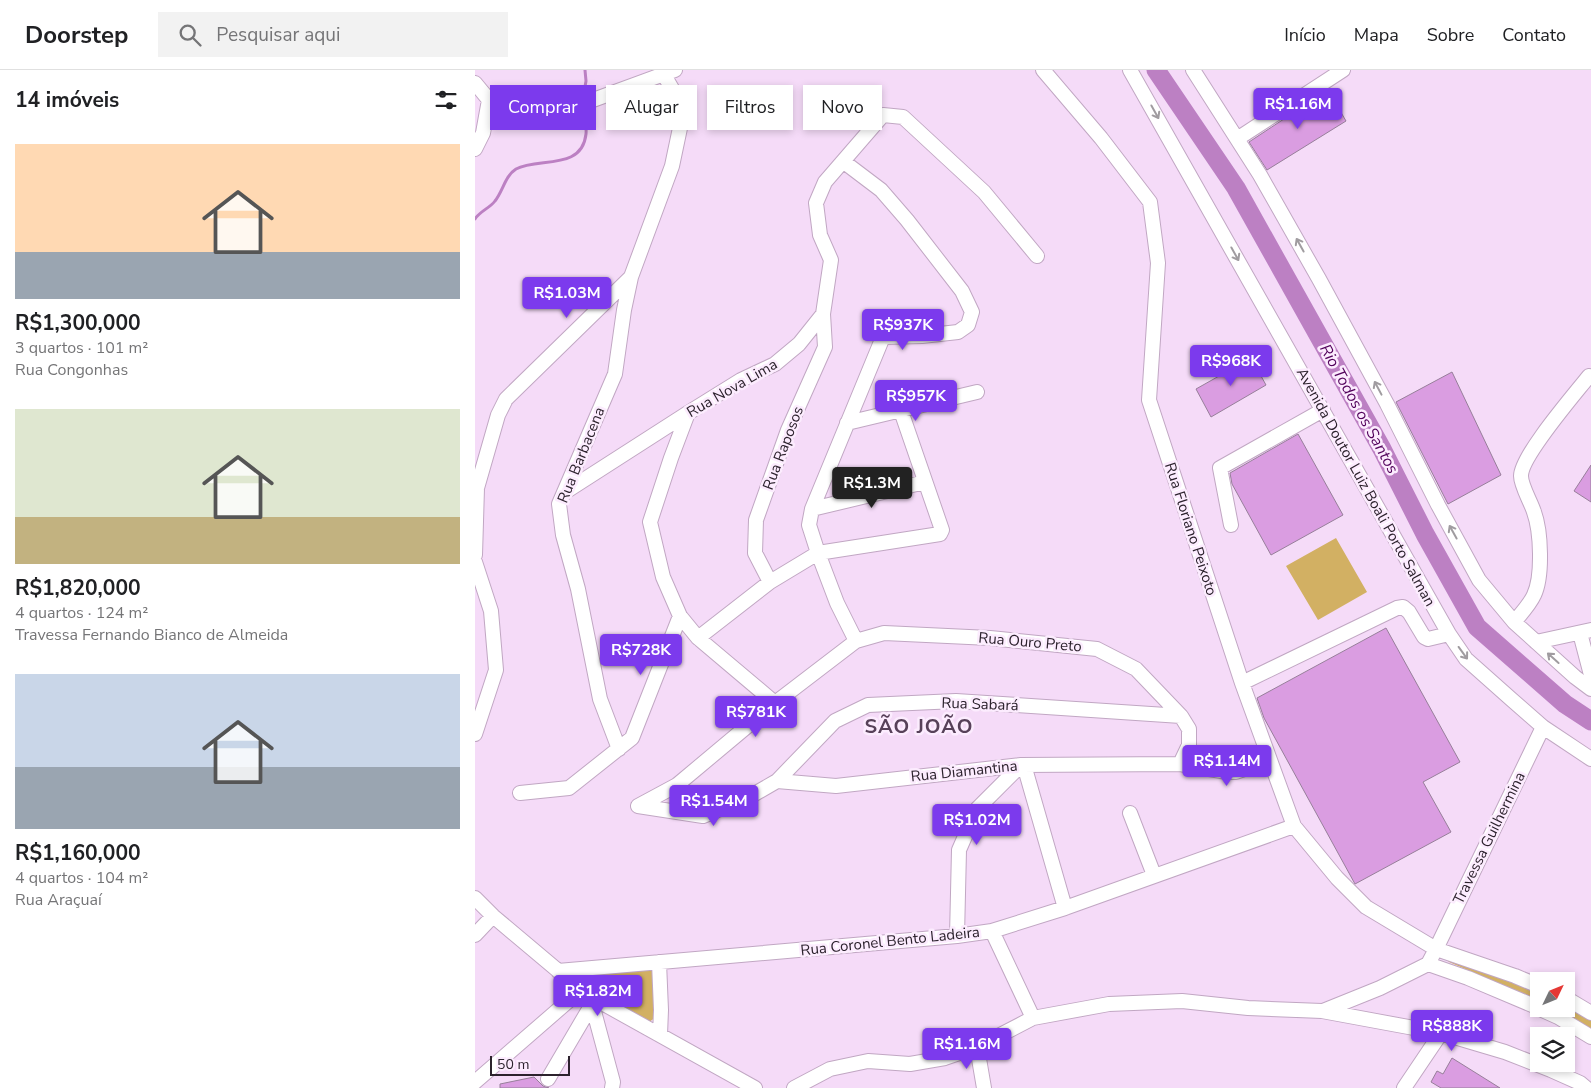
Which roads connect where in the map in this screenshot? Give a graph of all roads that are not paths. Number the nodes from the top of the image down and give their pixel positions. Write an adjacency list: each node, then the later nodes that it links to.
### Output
1 (1043, 70): 37 (street, Rua Floriano Peixoto)
2 (1130, 70): 17 (street, Avenida Doutor Luiz Boali Porto Salman, one-way to 17)
3 (1193, 70): 9 (street)
4 (1336, 72): 9 (street)
5 (670, 73): 7 (street); 13 (street, Rua Barbacena)
6 (475, 83): 7 (street)
7 (489, 100): 8 (street)
8 (479, 133): 10 (street)
9 (1237, 139): 30 (street, one-way to 9)
10 (475, 149)
11 (844, 162): 12 (street); 14 (street); 20 (street)
12 (1037, 256)
13 (631, 277): 22 (street, Rua Barbacena); 26 (street)
14 (823, 314): 19 (street, Rua Nova Lima); 28 (street, Rua Raposos)
15 (1589, 376): 30 (street)
16 (977, 392): 18 (street)
17 (1323, 410): 24 (street); 32 (street, Avenida Doutor Luiz Boali Porto Salman)
18 (901, 411): 20 (street); 21 (street)
19 (687, 413): 22 (street, Rua Nova Lima); 29 (street)
20 (847, 423): 23 (street)
21 (925, 482): 23 (street); 25 (street)
22 (565, 492): 43 (street, Rua Barbacena)
23 (812, 509): 25 (street)
24 (1231, 525)
25 (818, 553): 28 (street); 34 (street)
26 (475, 555)
27 (475, 562): 42 (street)
28 (770, 582): 33 (street)
29 (680, 616): 33 (street); 43 (street)
30 (1514, 622): 35 (street)
31 (1586, 631): 35 (street); 36 (street)
32 (1449, 634): 37 (street); 41 (street, Avenida Doutor Luiz Boali Porto Salman, one-way to 41)
33 (698, 638): 39 (street)
34 (856, 642): 39 (street, Rua Ouro Preto); 40 (street, Rua Ouro Preto)
35 (1536, 642): 38 (street, one-way to 35)
36 (1591, 675)
37 (1243, 683): 45 (street, Rua Floriano Peixoto)
38 (1591, 688)
39 (775, 703): 50 (street, Rua Ouro Preto)
40 (1181, 716): 46 (street); 48 (street, Rua Sabará)
41 (1543, 727): 44 (street, Avenida Doutor Luiz Boali Porto Salman); 60 (street, Travessa Guilhermina)
42 (475, 734)
43 (619, 749): 49 (street)
44 (1591, 758)
45 (1270, 760): 46 (street, Rua Diamantina); 52 (street, Rua Floriano Peixoto)
46 (1180, 764): 47 (street, Rua Diamantina)
47 (1023, 765): 48 (street, Rua Diamantina); 55 (street); 59 (street)
48 (777, 781): 50 (street, Rua Sabará)
49 (520, 793)
50 (638, 806)
51 (1130, 813): 53 (street)
52 (1294, 826): 53 (street, Rua Coronel Bento Ladeira); 60 (street, Rua Floriano Peixoto)
53 (1154, 875): 55 (street, Rua Coronel Bento Ladeira)
54 (475, 898): 56 (street)
55 (1065, 908): 57 (street, Rua Coronel Bento Ladeira)
56 (493, 916): 58 (street); 63 (street)
57 (992, 931): 59 (street, Rua Coronel Bento Ladeira); 71 (street)
58 (475, 935)
59 (957, 936): 61 (street, Rua Coronel Bento Ladeira)
60 (1436, 949): 62 (street); 64 (street, Rua Floriano Peixoto)
61 (659, 962): 63 (street, Rua Coronel Bento Ladeira); 74 (street)
62 (1428, 964): 68 (street); 69 (street)
63 (558, 971): 65 (street)
64 (1530, 982)
65 (581, 990): 66 (street); 78 (street)
66 (593, 1001): 74 (street); 77 (street); 80 (street)
67 (1575, 1003): 70 (street)
68 (1530, 1004)
69 (1322, 1011): 71 (street); 73 (street)
70 (1591, 1013)
71 (1033, 1018): 76 (street)
72 (1560, 1018): 75 (street)
73 (1441, 1033): 79 (street); 84 (street)
74 (659, 1035): 81 (street)
75 (1591, 1037)
76 (977, 1047): 82 (street); 83 (street)
77 (548, 1079)
78 (475, 1082)
79 (1581, 1086)
80 (612, 1088)
81 (755, 1088)
82 (794, 1088)
83 (984, 1088)
84 (1404, 1088)

